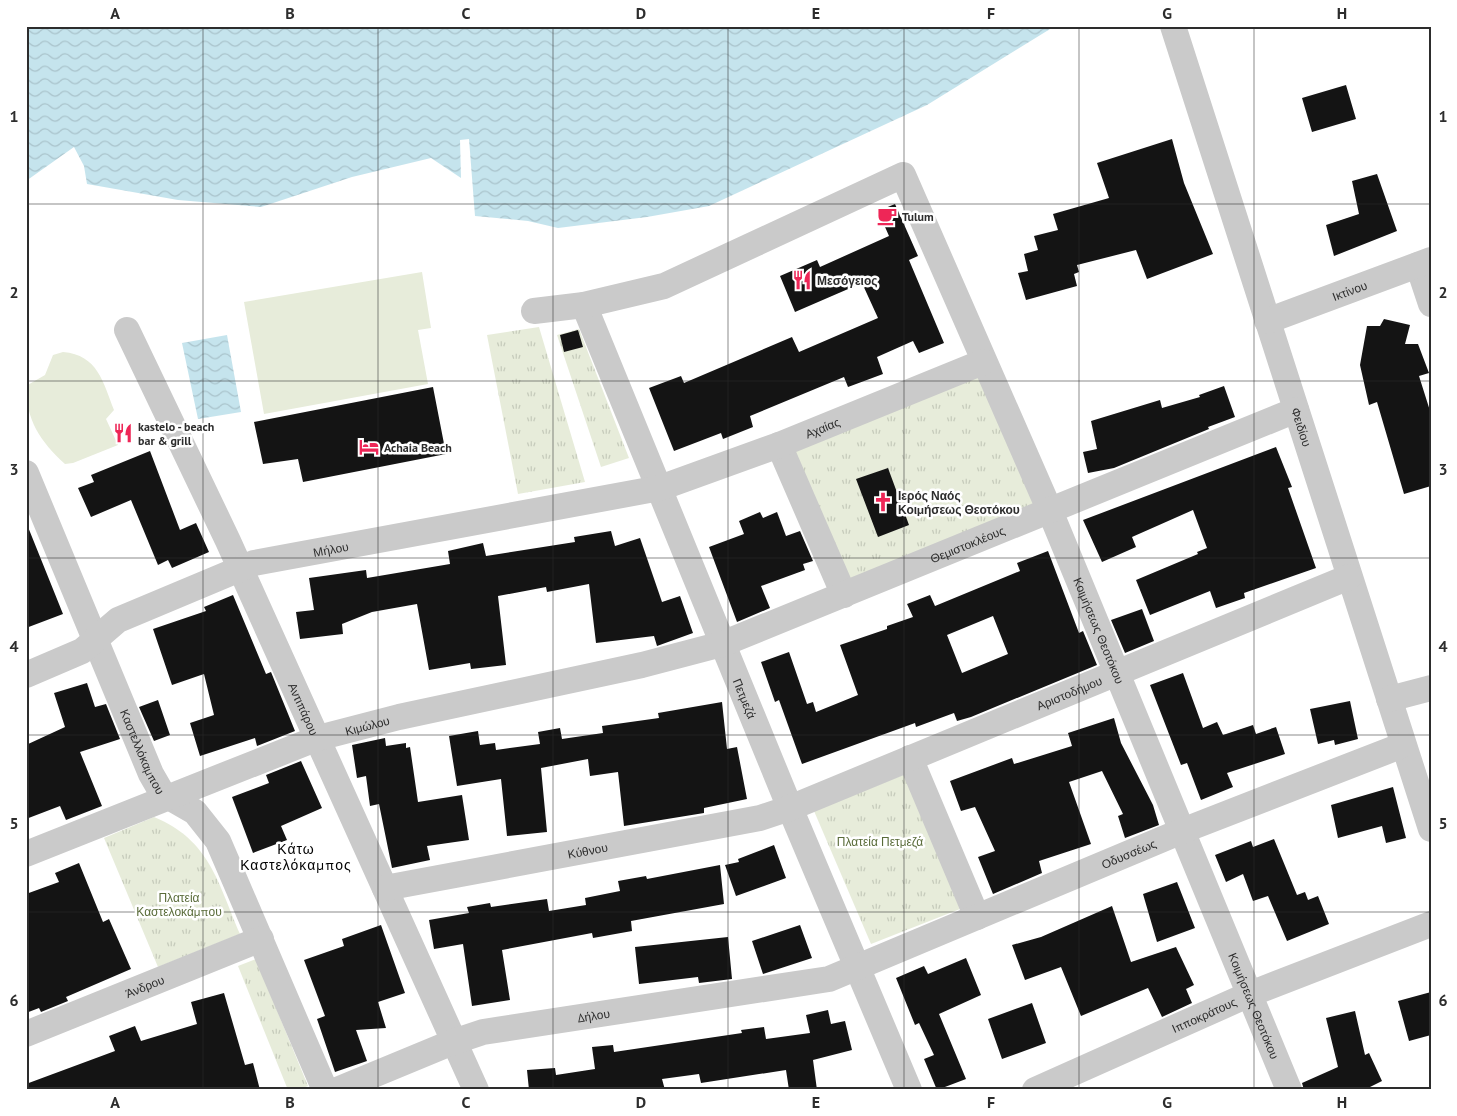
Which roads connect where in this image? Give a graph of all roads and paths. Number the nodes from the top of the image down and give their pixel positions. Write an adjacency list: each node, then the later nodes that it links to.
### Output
1 (1173, 26): 6 (street, Φειδίου)
2 (1425, 263): 3 (street); 6 (street, Ικτίνου)
3 (1431, 304)
4 (584, 306): 5 (street); 8 (street, Κοιμήσεως Θεοτόκου); 12 (street, Πετμεζά)
5 (534, 311)
6 (1267, 321): 9 (street, Φειδίου)
7 (127, 330): 14 (street, Αντιπάρου)
8 (984, 362): 10 (street, Αχαίας); 13 (street, Κοιμήσεως Θεοτόκου)
9 (1296, 410): 13 (street, Θεμιστοκλέους); 15 (street, Φειδίου)
10 (779, 445): 12 (street, Αχαίας); 16 (street)
11 (29, 488): 17 (street, Καστελλόκαμπου)
12 (660, 488): 14 (street, Μήλου); 18 (street, Πετμεζά)
13 (1050, 510): 16 (street, Θεμιστοκλέους); 19 (street, Κοιμήσεως Θεοτόκου)
14 (241, 568): 17 (street, Μήλου); 23 (street, Αντιπάρου)
15 (1349, 577): 19 (street, Αριστοδήμου); 22 (street, Φειδίου)
16 (844, 595): 18 (street, Θεμιστοκλέους)
17 (95, 638): 20 (street, Μήλου); 27 (street, Καστελλόκαμπου)
18 (722, 644): 23 (street, Κιμώλου); 28 (street, Πετμεζά)
19 (1116, 672): 25 (street, Αριστοδήμου); 31 (street, Κοιμήσεως Θεοτόκου)
20 (26, 675)
21 (1431, 688): 22 (street)
22 (1389, 699): 24 (street, Φειδίου)
23 (318, 738): 26 (street, Κιμώλου); 33 (street, Αντιπάρου)
24 (1403, 745): 30 (street, Φειδίου); 31 (street, Οδυσσέως)
25 (910, 758): 28 (street, Αριστοδήμου); 34 (street)
26 (217, 779): 27 (street, Κιμώλου); 29 (street)
27 (169, 798): 29 (street, Καστελλόκαμπου); 32 (street, Κιμώλου)
28 (790, 808): 33 (street, Κύθνου); 37 (street, Πετμεζά)
29 (195, 812): 36 (street, Καστελλόκαμπου)
30 (1431, 829)
31 (1182, 831): 34 (street, Οδυσσέως); 38 (street, Κοιμήσεως Θεοτόκου)
32 (26, 854)
33 (385, 888): 40 (street, Αντιπάρου)
34 (977, 916): 37 (street, Οδυσσέως)
35 (1431, 924): 38 (street, Ιπποκράτους)
36 (261, 939): 39 (street, Άνδρου); 41 (street, Καστελλόκαμπου)
37 (858, 966): 40 (street, Δήλου); 44 (street, Πετμεζά)
38 (1250, 994): 45 (street, Ιπποκράτους); 46 (street, Κοιμήσεως Θεοτόκου)
39 (26, 1034)
40 (454, 1042): 42 (street, Δήλου); 43 (street, Αντιπάρου)
41 (325, 1090)
42 (337, 1090)
43 (476, 1090)
44 (909, 1090)
45 (1034, 1090)
46 (1289, 1090)

